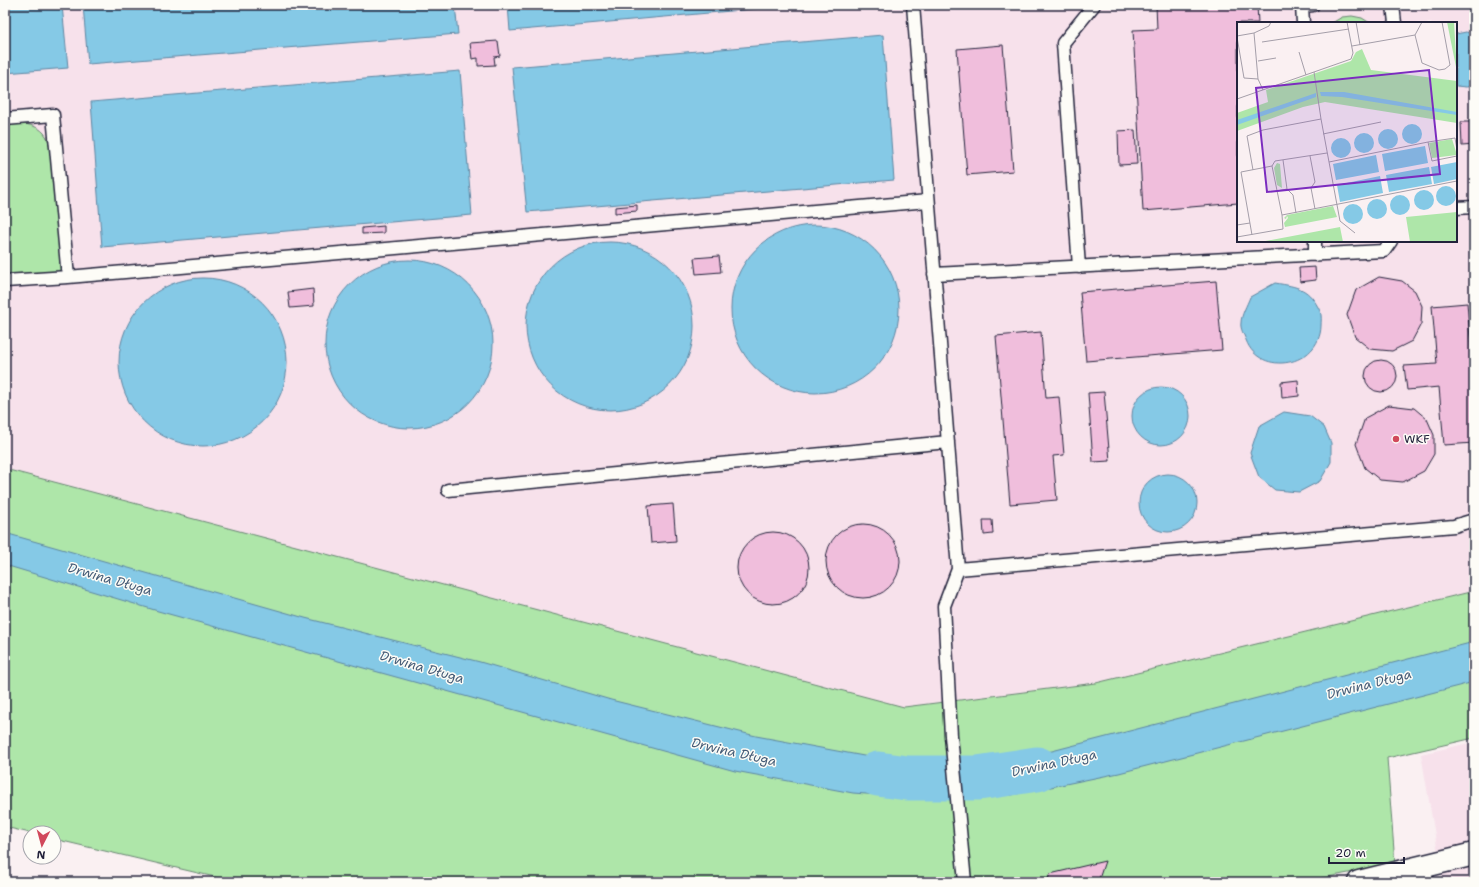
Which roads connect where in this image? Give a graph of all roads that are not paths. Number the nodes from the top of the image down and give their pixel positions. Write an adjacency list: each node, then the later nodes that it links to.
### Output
1 (912, 5): 8 (lane)
2 (1094, 5): 14 (lane)
3 (1306, 5): 5 (lane)
4 (1393, 5): 6 (lane)
5 (1303, 22)
6 (1395, 22)
7 (5, 119): 16 (lane)
8 (928, 201): 15 (lane); 16 (lane)
9 (1474, 207): 10 (lane)
10 (1457, 208)
11 (1315, 242): 13 (lane)
12 (1390, 242): 13 (lane)
13 (1315, 255): 14 (lane)
14 (1079, 267): 15 (lane)
15 (934, 274): 18 (lane)
16 (68, 277): 17 (lane)
17 (5, 281)
18 (948, 442): 19 (lane); 21 (lane)
19 (448, 490)
20 (1474, 520): 21 (lane)
21 (958, 569): 24 (lane)
22 (1474, 854): 23 (street)
23 (1425, 874): 25 (street)
24 (965, 882)
25 (1359, 882)

